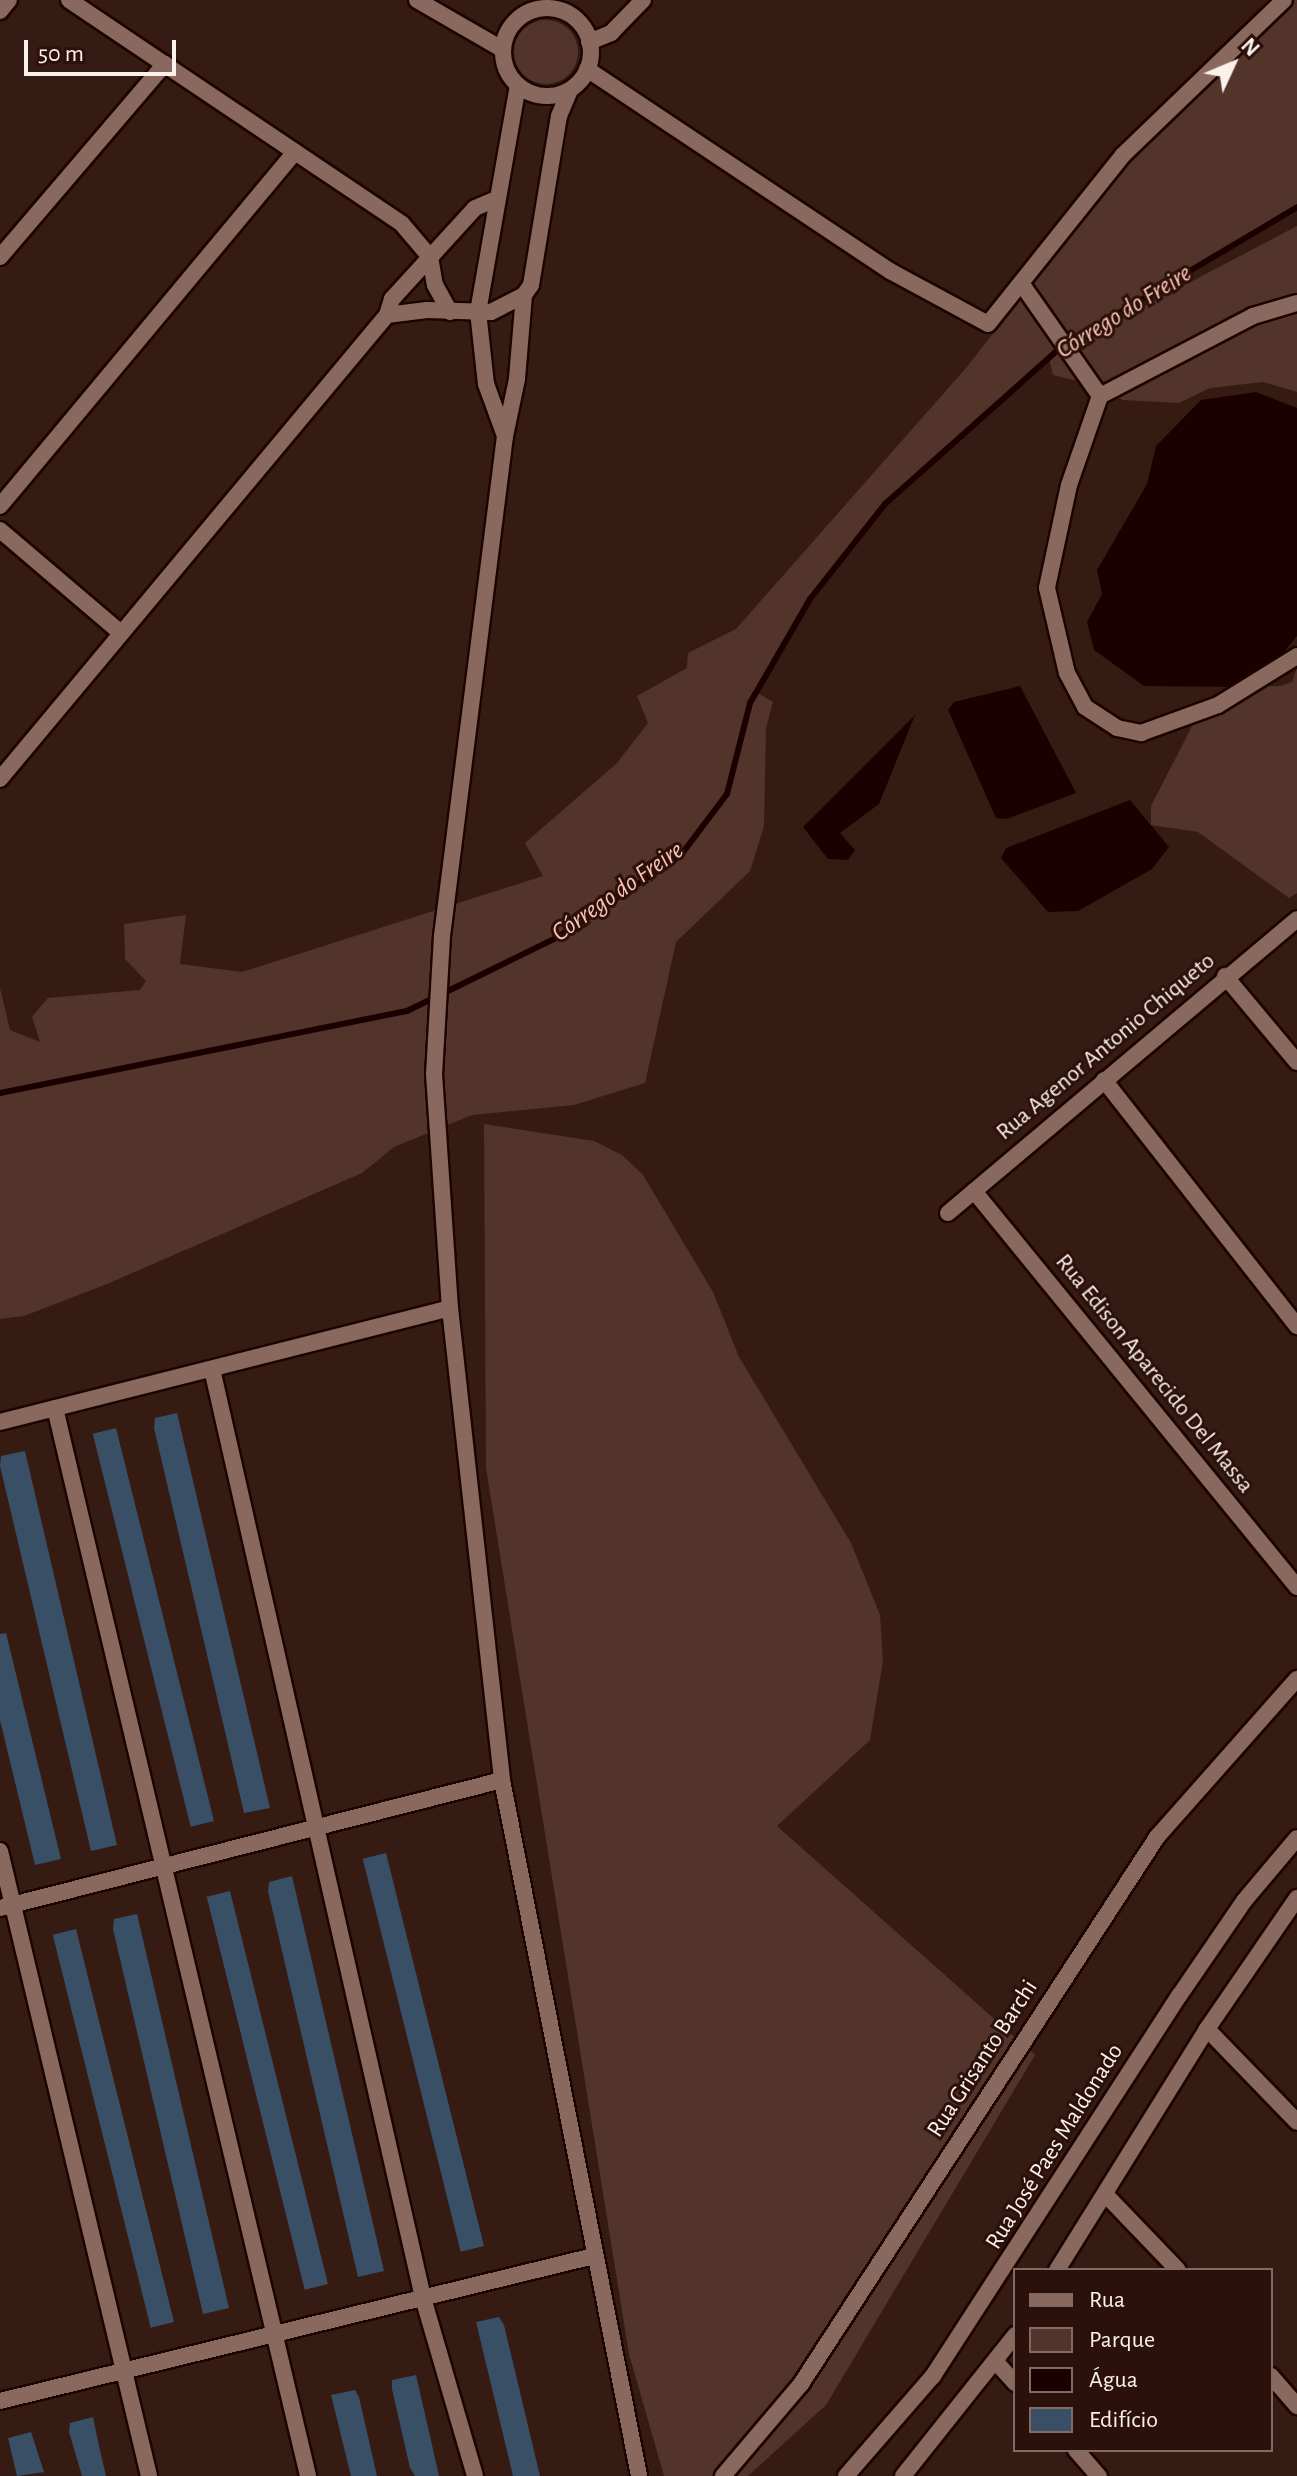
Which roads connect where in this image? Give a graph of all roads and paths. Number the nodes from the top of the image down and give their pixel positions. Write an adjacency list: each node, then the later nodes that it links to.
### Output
1 (9, 0): 7 (street)
2 (69, 0): 10 (street)
3 (417, 0): 9 (street)
4 (643, 0): 8 (street)
5 (1284, 0): 18 (street)
6 (528, 5): 8 (street); 9 (street)
7 (0, 11)
8 (589, 42): 11 (street)
9 (502, 49): 12 (street)
10 (165, 64): 14 (street); 16 (street)
11 (587, 69): 13 (street); 18 (street)
12 (518, 86): 13 (street); 15 (street)
13 (570, 90): 19 (street)
14 (295, 152): 17 (street); 26 (street)
15 (496, 199): 17 (street); 22 (street)
16 (0, 257)
17 (430, 257): 21 (street); 23 (street)
18 (1021, 283): 24 (street)
19 (524, 295): 22 (street); 25 (street)
20 (1297, 303): 24 (street)
21 (450, 312): 22 (street); 23 (street)
22 (478, 312): 25 (street)
23 (387, 315): 28 (street)
24 (1100, 396): 29 (street)
25 (505, 436): 37 (street)
26 (0, 506)
27 (0, 530): 28 (street)
28 (121, 633): 30 (street)
29 (1297, 656)
30 (0, 779)
31 (1297, 919): 32 (street, Rua Agenor Antonio Chiqueto)
32 (1225, 976): 33 (street); 34 (street, Rua Agenor Antonio Chiqueto)
33 (1297, 1062)
34 (1104, 1080): 35 (street, Rua Agenor Antonio Chiqueto); 38 (street)
35 (974, 1191): 36 (street, Rua Agenor Antonio Chiqueto); 42 (street, Rua Edison Aparecido Del Massa)
36 (948, 1213)
37 (450, 1308): 39 (street); 44 (street)
38 (1297, 1326)
39 (212, 1369): 40 (street); 45 (street)
40 (55, 1408): 41 (street); 48 (street)
41 (0, 1422)
42 (1297, 1587)
43 (1297, 1679): 71 (street, Rua Grisanto Barchi)
44 (502, 1780): 45 (street); 54 (street)
45 (316, 1827): 48 (street); 57 (street)
46 (1297, 1838): 72 (street, Rua José Paes Maldonado)
47 (0, 1851): 50 (street)
48 (165, 1866): 50 (street); 58 (street)
49 (1297, 1898): 51 (street)
50 (7, 1906): 61 (street)
51 (1207, 2029): 52 (street); 53 (street)
52 (1297, 2122)
53 (1105, 2194): 55 (street); 56 (street)
54 (594, 2256): 57 (street); 70 (street)
55 (1058, 2268)
56 (1176, 2268)
57 (423, 2298): 58 (street); 69 (street)
58 (273, 2334): 61 (street); 68 (street)
59 (1013, 2338): 60 (street)
60 (997, 2363): 63 (street); 73 (street)
61 (120, 2372): 64 (street); 67 (street)
62 (1273, 2378): 65 (street)
63 (1013, 2381)
64 (0, 2401)
65 (1297, 2406)
66 (1078, 2452): 74 (street)
67 (149, 2476)
68 (308, 2476)
69 (475, 2476)
70 (639, 2476)
71 (723, 2476)
72 (846, 2476)
73 (903, 2476)
74 (1099, 2476)

